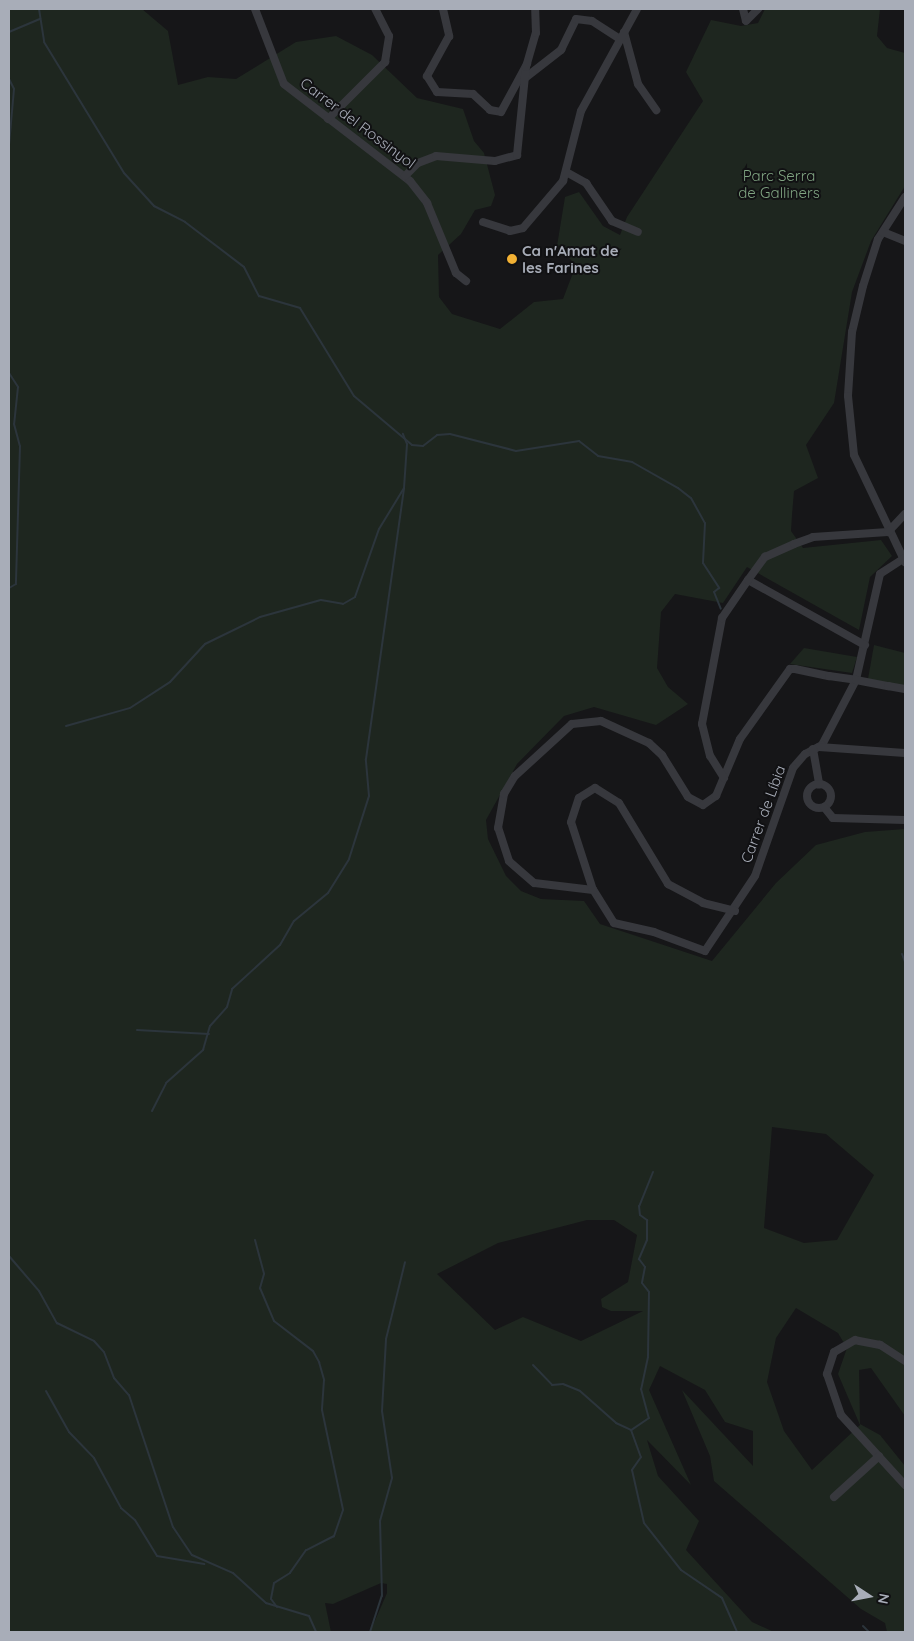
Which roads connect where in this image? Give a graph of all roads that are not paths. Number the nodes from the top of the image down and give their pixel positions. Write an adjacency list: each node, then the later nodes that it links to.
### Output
1 (254, 9): 12 (street, Carrer del Rossinyol)
2 (375, 9): 12 (street)
3 (443, 9): 9 (street)
4 (535, 9): 9 (street)
5 (636, 9): 8 (street)
6 (743, 9): 7 (street)
7 (758, 9)
8 (622, 35): 10 (street); 11 (street); 13 (street)
9 (526, 64): 10 (street)
10 (525, 78): 14 (street)
11 (656, 110)
12 (328, 119): 14 (street, Carrer del Rossinyol)
13 (568, 173): 16 (street); 17 (street)
14 (405, 176): 20 (street, Carrer del Rossinyol)
15 (905, 197): 18 (street)
16 (483, 222)
17 (638, 232)
18 (883, 232): 19 (street); 22 (street)
19 (905, 241)
20 (466, 281)
21 (905, 514): 22 (street)
22 (888, 532): 23 (street); 24 (street)
23 (904, 560): 25 (street, Carrer de Líbia)
24 (748, 580): 25 (street); 30 (street)
25 (865, 645): 26 (street, Carrer de Líbia)
26 (856, 680): 27 (street); 28 (street, Carrer de Líbia); 30 (street)
27 (905, 689)
28 (816, 748): 29 (street); 31 (street); 35 (street, Carrer de Líbia)
29 (905, 753)
30 (724, 778): 34 (street)
31 (819, 784): 32 (street); 32 (street)
32 (824, 807): 33 (street)
33 (905, 820)
34 (593, 890): 35 (street, Carrer de Líbia); 35 (street)
35 (734, 910)
36 (905, 1361): 37 (street)
37 (879, 1456): 38 (street); 39 (street)
38 (905, 1485)
39 (834, 1497)

